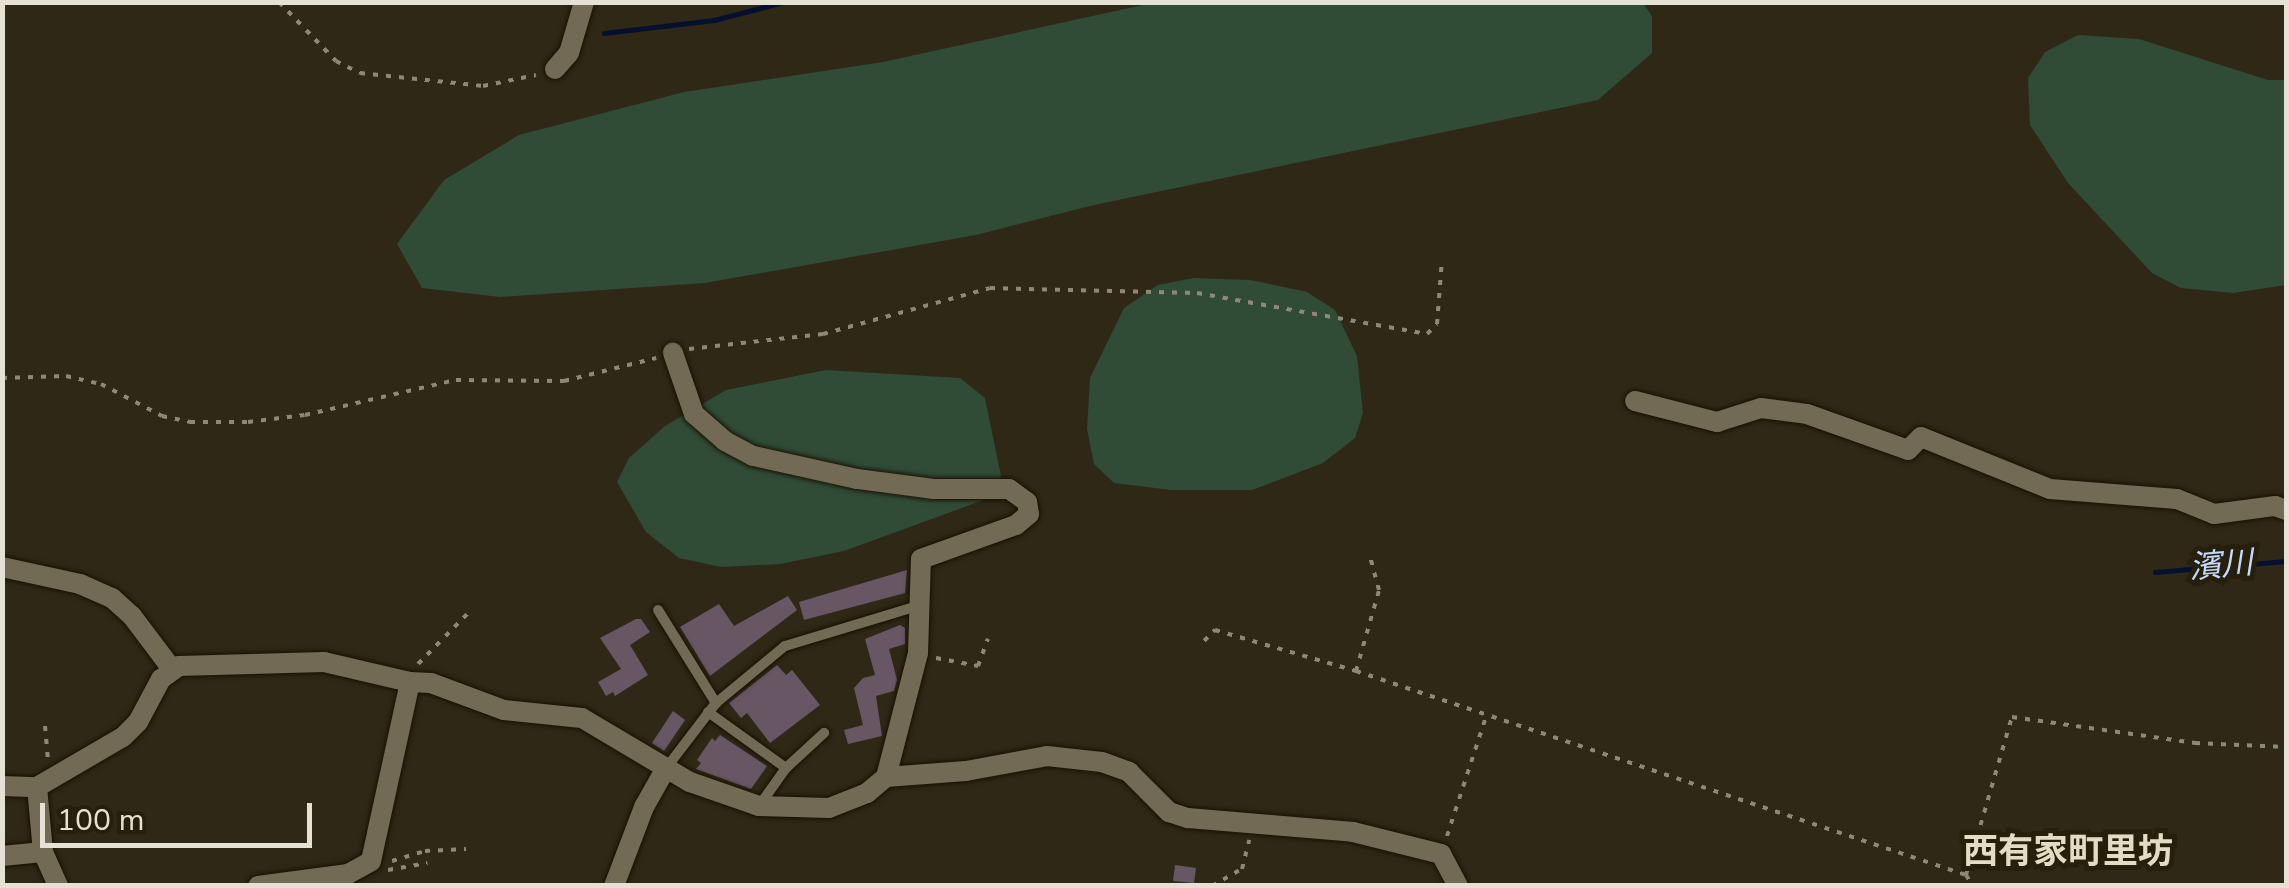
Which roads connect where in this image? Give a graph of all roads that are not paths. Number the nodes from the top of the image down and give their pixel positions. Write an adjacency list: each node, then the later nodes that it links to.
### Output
1 (584, 2): 2 (street)
2 (555, 69)
3 (673, 353): 7 (street)
4 (1635, 400): 5 (street)
5 (2286, 510)
6 (2, 567): 9 (street)
7 (922, 604): 11 (lane); 15 (street)
8 (658, 610): 11 (lane)
9 (172, 668): 10 (street); 16 (street)
10 (410, 682): 13 (street); 22 (street)
11 (712, 708): 13 (lane); 14 (lane)
12 (824, 733): 14 (lane)
13 (666, 768): 18 (street); 23 (street)
14 (786, 768): 18 (lane)
15 (886, 778): 18 (street); 24 (street)
16 (44, 785): 17 (street); 19 (street)
17 (2, 786)
18 (759, 806)
19 (43, 852): 20 (street); 21 (street)
20 (2, 856)
21 (58, 886)
22 (258, 886)
23 (614, 886)
24 (1458, 886)

